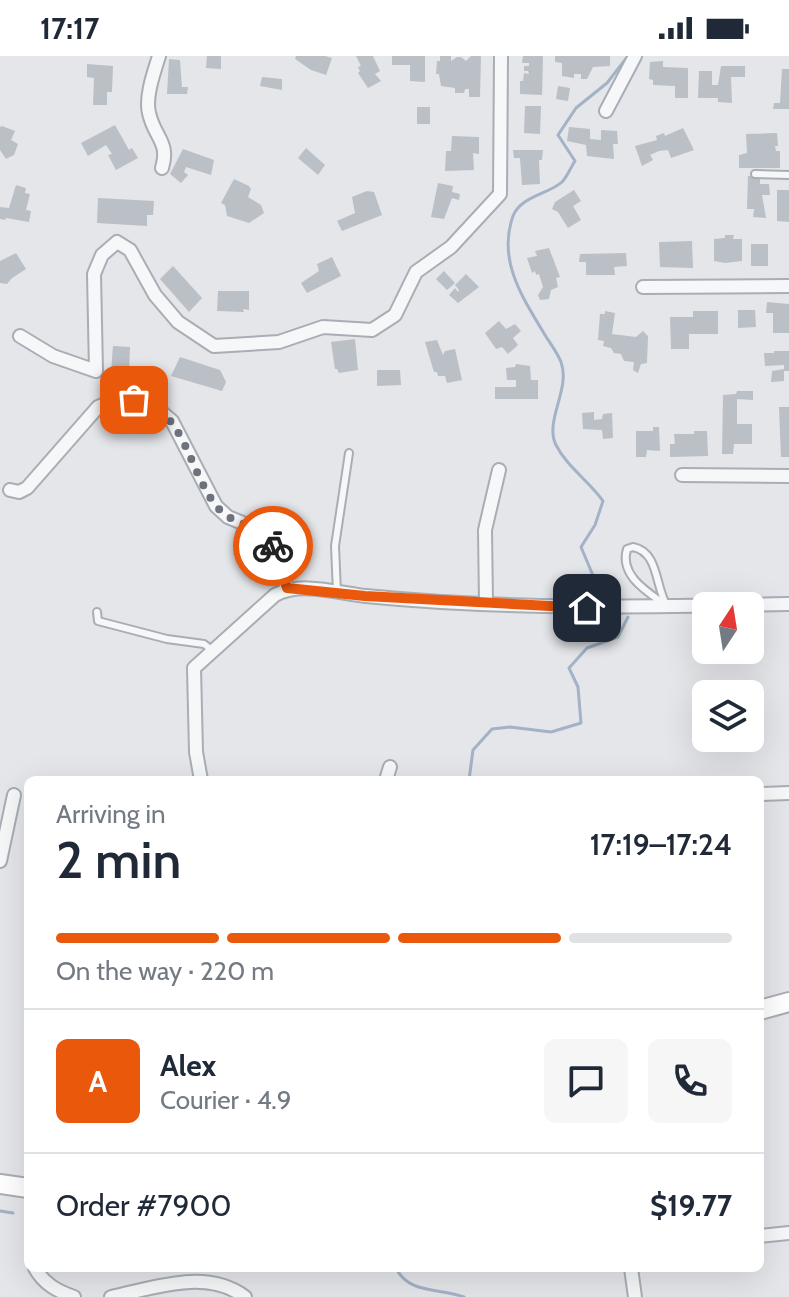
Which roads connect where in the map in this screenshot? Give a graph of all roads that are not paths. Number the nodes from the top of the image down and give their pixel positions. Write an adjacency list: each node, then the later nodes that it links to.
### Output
1 (159, 56): 5 (street)
2 (501, 56): 10 (street)
3 (635, 56): 4 (street)
4 (606, 111)
5 (162, 168)
6 (755, 174): 7 (lane)
7 (789, 175)
8 (789, 286): 9 (street)
9 (643, 287)
10 (20, 336)
11 (349, 453): 17 (lane)
12 (499, 470): 18 (street)
13 (682, 475): 14 (street)
14 (789, 476)
15 (10, 490): 16 (street)
16 (287, 588): 17 (street); 22 (street)
17 (337, 592): 18 (street)
18 (486, 603): 20 (street)
19 (789, 604): 20 (street)
20 (667, 606): 20 (lane)
21 (97, 612): 22 (lane)
22 (213, 651): 23 (street)
23 (200, 776)
24 (789, 793): 25 (street)
25 (764, 794)
26 (14, 795): 27 (street)
27 (0, 861)
28 (789, 1002): 29 (street)
29 (764, 1009)
30 (0, 1184): 31 (street)
31 (24, 1187)
32 (789, 1233): 33 (street)
33 (764, 1236)
34 (37, 1272): 36 (street)
35 (633, 1272): 40 (street)
36 (48, 1292): 37 (street)
37 (74, 1297)
38 (111, 1297): 39 (street)
39 (245, 1297)
40 (635, 1297)

